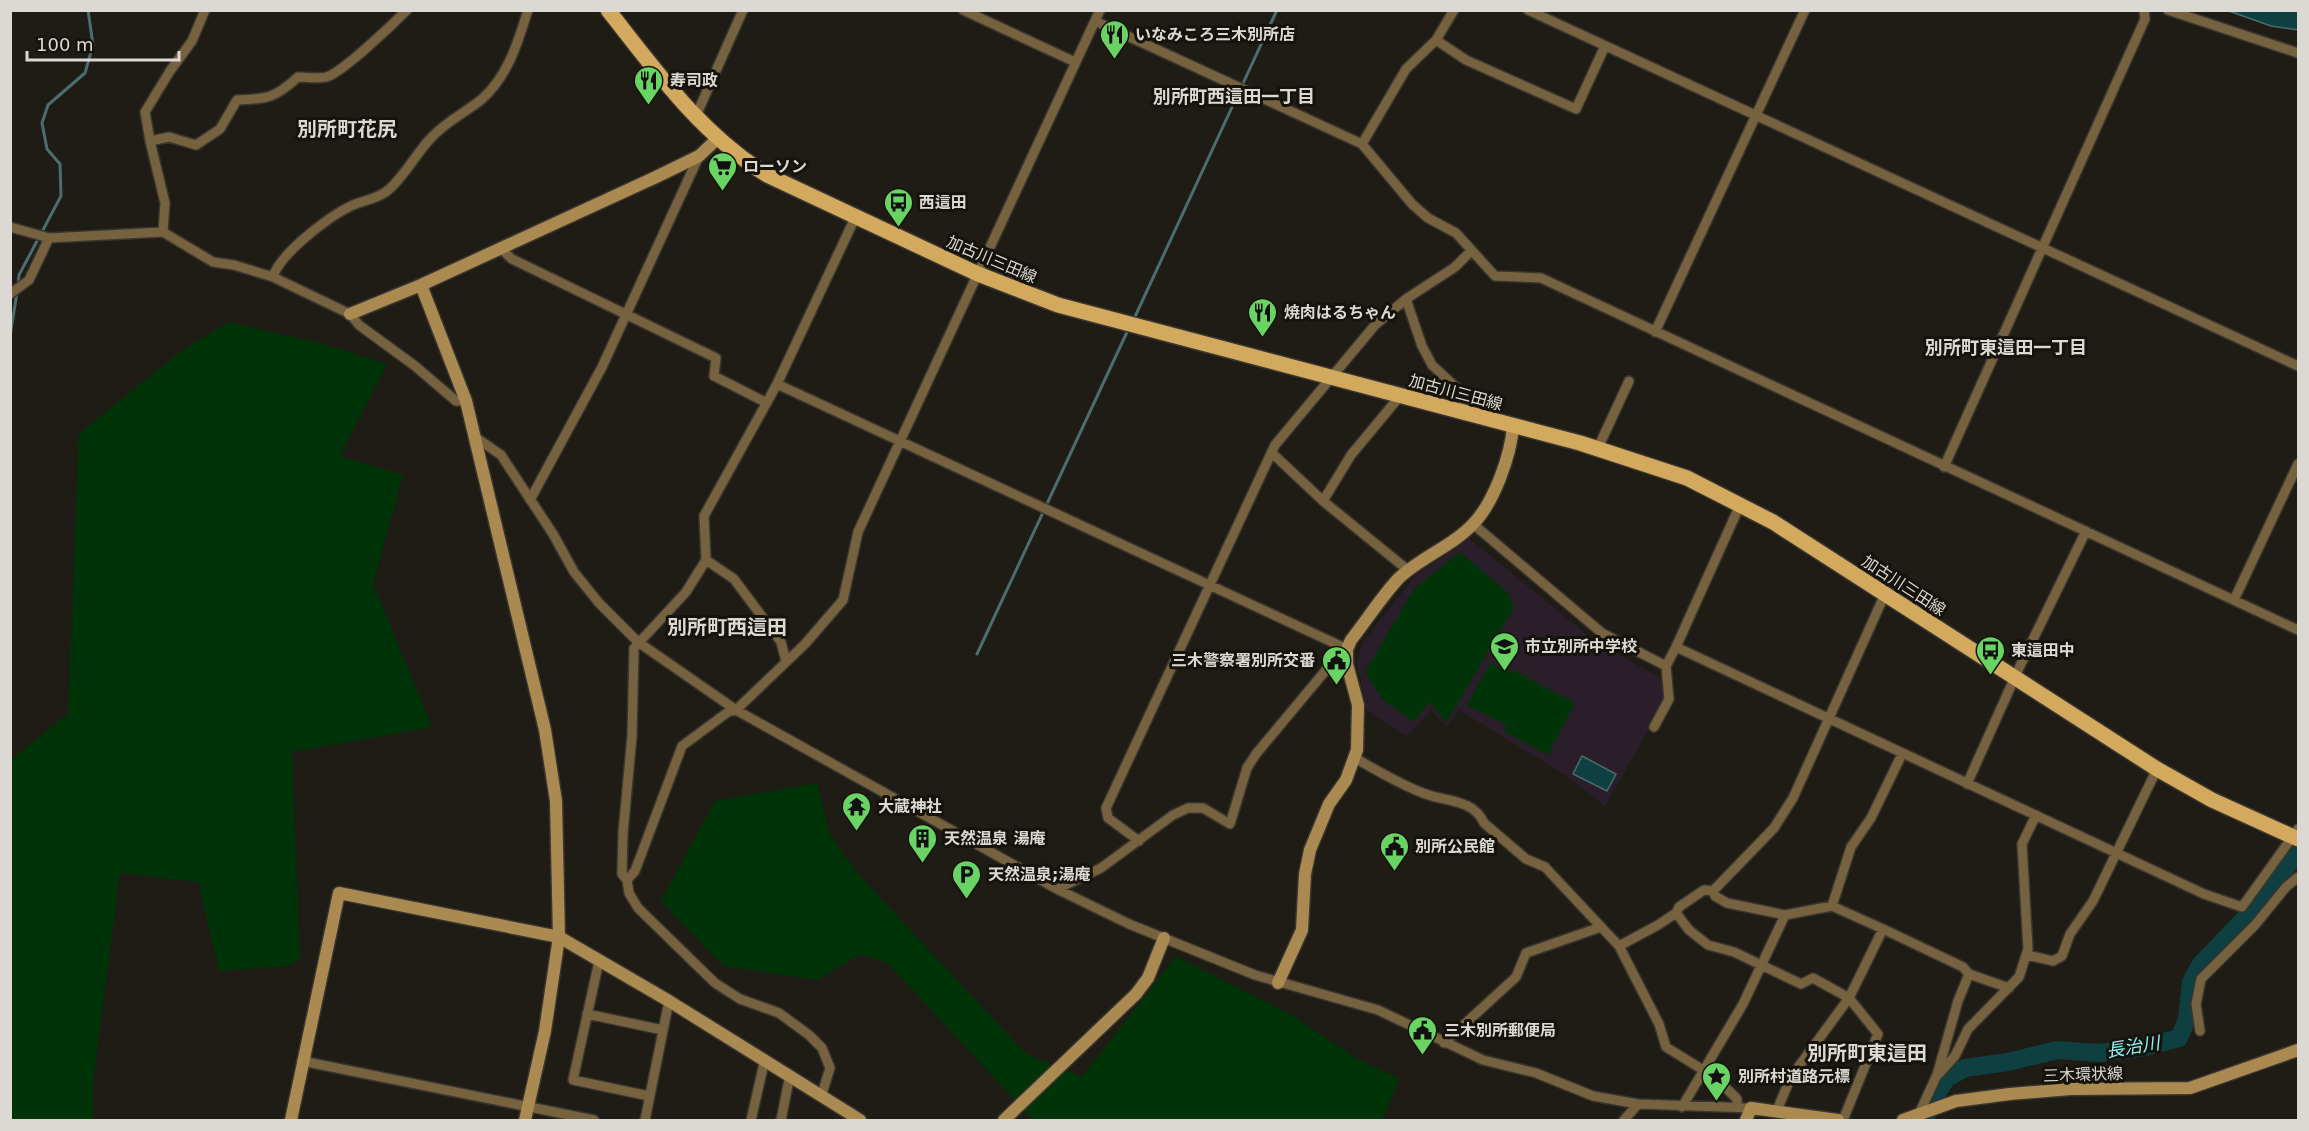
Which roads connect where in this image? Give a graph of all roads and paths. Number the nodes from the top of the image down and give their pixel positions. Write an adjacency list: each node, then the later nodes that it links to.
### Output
1 (205, 10): 21 (street)
2 (407, 10): 21 (street)
3 (528, 10): 32 (street)
4 (608, 10): 18 (main road, 加古川三田線)
5 (743, 10): 18 (street)
6 (963, 10): 17 (street)
7 (1100, 10): 13 (street)
8 (1454, 10): 14 (street)
9 (1528, 10): 15 (street)
10 (1805, 10): 19 (street)
11 (2144, 10): 29 (street)
12 (2168, 10): 16 (street)
13 (1095, 21): 17 (street); 22 (street)
14 (1436, 40): 15 (street); 22 (street)
15 (1605, 46): 19 (street)
16 (2298, 53)
17 (1075, 62): 31 (street)
18 (693, 116): 20 (main road, 加古川三田線)
19 (1756, 116): 29 (street); 38 (street)
20 (717, 139): 23 (street); 24 (main road, 加古川三田線)
21 (150, 141): 26 (street)
22 (1362, 144): 30 (street)
23 (699, 156): 28 (street); 37 (street)
24 (855, 218): 31 (main road, 加古川三田線); 42 (street)
25 (10, 227): 27 (street)
26 (163, 232): 27 (street); 32 (street)
27 (49, 238): 34 (street)
28 (500, 248): 33 (street); 37 (street)
29 (2044, 249): 39 (street); 53 (street)
30 (1471, 251): 35 (street); 38 (street)
31 (978, 274): 40 (main road, 加古川三田線); 49 (street)
32 (273, 278): 36 (street)
33 (421, 285): 36 (street); 44 (street)
34 (12, 293)
35 (1406, 299): 40 (street); 46 (street)
36 (351, 314): 44 (street)
37 (627, 314): 45 (street); 54 (street)
38 (1655, 332): 53 (street)
39 (2298, 366)
40 (1332, 378): 43 (main road, 加古川三田線); 51 (street)
41 (1629, 381): 50 (street)
42 (777, 384): 45 (street); 49 (street)
43 (1400, 396): 46 (main road, 加古川三田線); 55 (street)
44 (466, 401): 48 (street)
45 (767, 403): 59 (street)
46 (1467, 414): 47 (main road, 加古川三田線)
47 (1513, 426): 50 (main road, 加古川三田線); 57 (street)
48 (475, 437): 54 (street); 91 (street)
49 (899, 441): 61 (street); 68 (street)
50 (1598, 448): 56 (main road, 加古川三田線)
51 (1272, 453): 55 (street); 61 (street)
52 (2298, 464): 63 (street)
53 (1944, 467): 58 (street)
54 (530, 500): 65 (street)
55 (1323, 501): 60 (street)
56 (1740, 505): 62 (main road, 加古川三田線); 66 (street)
57 (1473, 524): 60 (street); 69 (street)
58 (2086, 531): 63 (street); 70 (street)
59 (706, 560): 65 (street); 68 (street)
60 (1409, 571): 67 (street)
61 (1210, 586): 67 (street); 80 (street)
62 (1885, 594): 70 (main road, 加古川三田線); 72 (street)
63 (2234, 600): 64 (street)
64 (2298, 630)
65 (638, 642): 71 (street); 83 (street)
66 (1676, 647): 69 (street); 72 (street)
67 (1347, 649): 75 (street); 80 (street)
68 (786, 661): 71 (street)
69 (1666, 666): 73 (street)
70 (2014, 678): 76 (main road, 加古川三田線); 77 (street)
71 (736, 710): 83 (street); 84 (street)
72 (1827, 718): 74 (street); 85 (street)
73 (1654, 727)
74 (1902, 754): 77 (street); 86 (street)
75 (1355, 758): 89 (street); 98 (street)
76 (2157, 769): 79 (main road, 加古川三田線); 81 (street)
77 (1967, 784): 78 (street)
78 (2036, 815): 81 (street); 94 (street)
79 (2296, 835): 81 (street)
80 (1139, 841): 84 (street)
81 (2118, 854): 94 (street)
82 (2298, 877): 104 (street)
83 (627, 880): 112 (street)
84 (1057, 889): 92 (street)
85 (1713, 891): 87 (street); 88 (street)
86 (1832, 906): 88 (street); 90 (street)
87 (1676, 914): 93 (street); 96 (street)
88 (1785, 915): 96 (street)
89 (1601, 927): 93 (street); 105 (street)
90 (1883, 929): 97 (street); 100 (street)
91 (559, 937): 95 (street); 108 (street); 116 (street)
92 (1164, 938): 98 (street); 128 (street)
93 (1619, 946): 109 (street)
94 (2027, 955): 99 (street)
95 (599, 961): 101 (street); 102 (street)
96 (1762, 965): 100 (street); 109 (street)
97 (1969, 974): 99 (street); 111 (street)
98 (1278, 983): 105 (street)
99 (2008, 988): 111 (street)
100 (1849, 998): 119 (street); 132 (street)
101 (669, 1001): 103 (street); 107 (street)
102 (587, 1014): 103 (street); 113 (street)
103 (663, 1030): 113 (street)
104 (2200, 1031)
105 (1444, 1043): 114 (street)
106 (2298, 1050): 120 (street, 三木環状線)
107 (765, 1059): 110 (street); 125 (street)
108 (302, 1061): 116 (street); 121 (street)
109 (1702, 1070): 115 (street); 117 (street)
110 (790, 1075): 112 (street); 126 (street)
111 (1936, 1077): 120 (street)
112 (822, 1094): 127 (street)
113 (649, 1096): 124 (street)
114 (1638, 1104): 117 (street); 129 (street)
115 (1737, 1106): 117 (street); 118 (street)
116 (528, 1107): 122 (street); 123 (street)
117 (1682, 1107)
118 (1751, 1108): 119 (street); 130 (street)
119 (1777, 1110): 131 (street)
120 (1923, 1112): 133 (street, 三木環状線)
121 (291, 1120)
122 (525, 1120)
123 (594, 1120)
124 (645, 1120)
125 (751, 1120)
126 (781, 1120)
127 (857, 1120)
128 (1004, 1120)
129 (1624, 1120)
130 (1746, 1120)
131 (1838, 1120)
132 (1843, 1120)
133 (1903, 1120)

